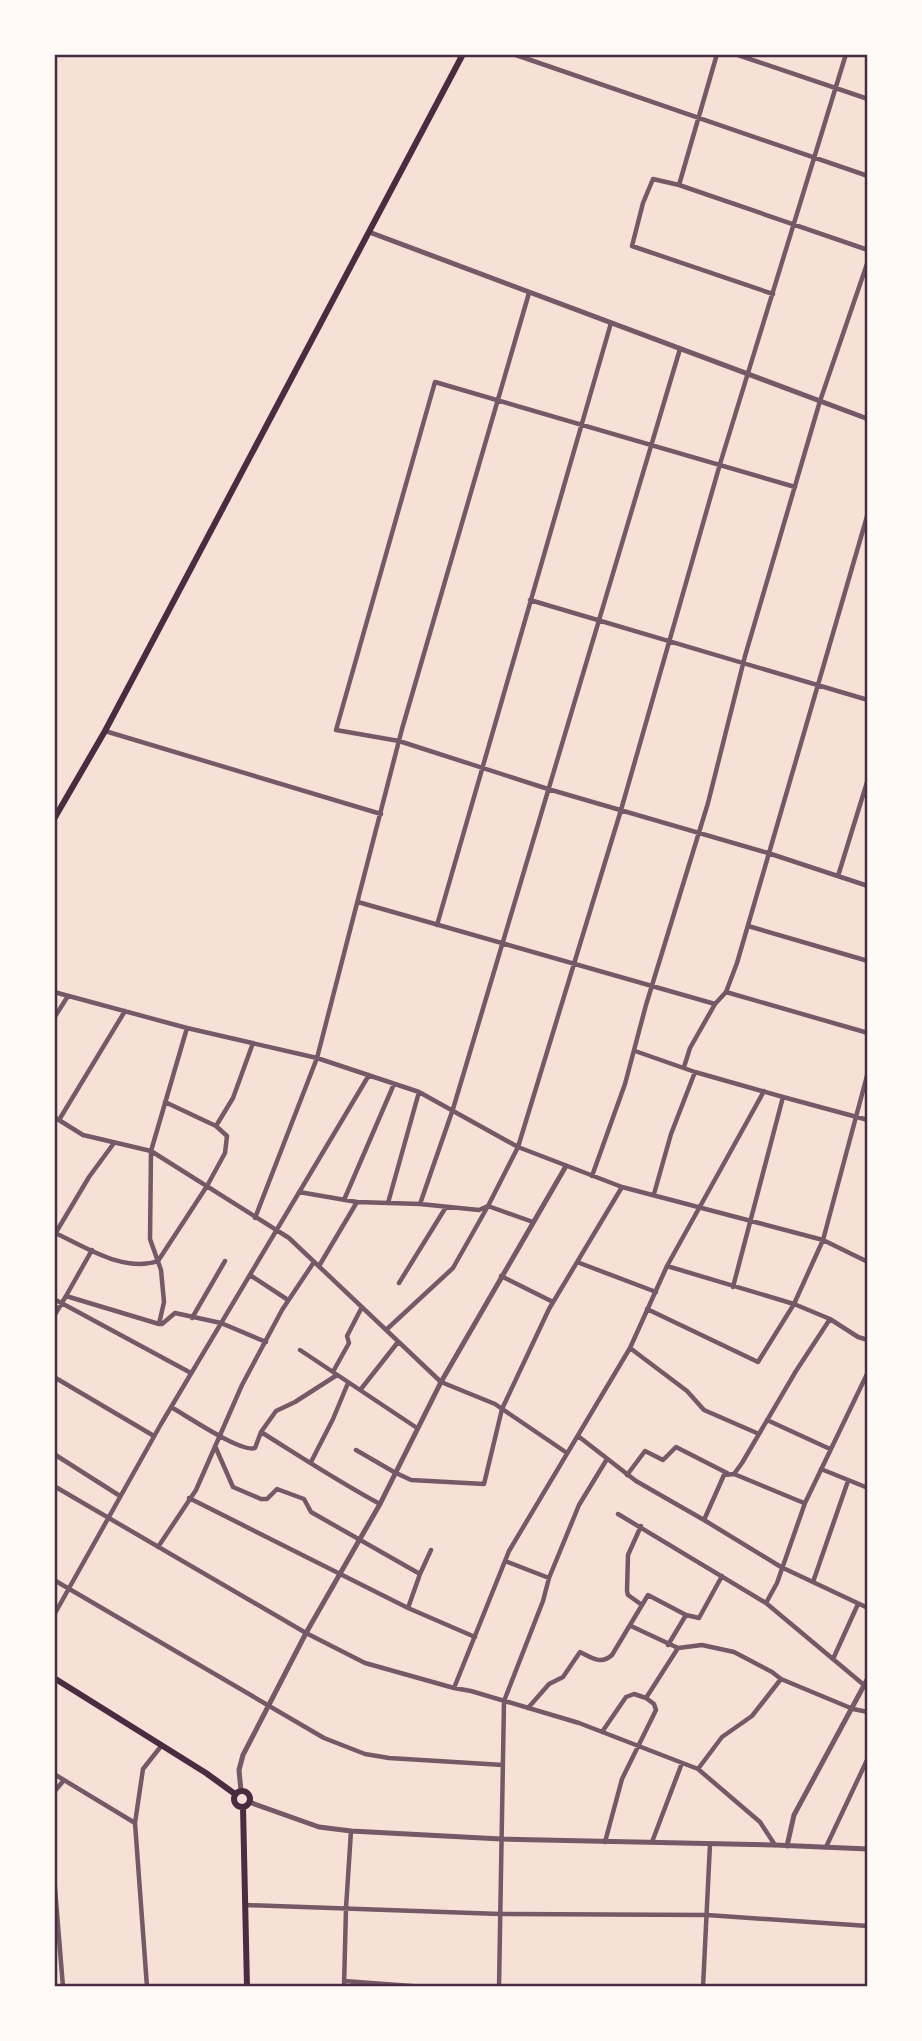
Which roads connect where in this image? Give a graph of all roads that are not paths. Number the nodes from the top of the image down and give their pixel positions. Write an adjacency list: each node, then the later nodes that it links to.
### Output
1 (463, 54): 13 (main road)
2 (513, 54): 8 (street)
3 (717, 54): 8 (street)
4 (735, 54): 6 (street)
5 (846, 54): 6 (street)
6 (836, 88): 7 (street); 9 (street)
7 (868, 99)
8 (697, 117): 9 (street); 11 (street)
9 (816, 158): 10 (street); 12 (street)
10 (868, 176)
11 (679, 185): 12 (street); 17 (street)
12 (795, 224): 14 (street); 17 (street)
13 (369, 232): 16 (street); 35 (main road)
14 (868, 250)
15 (868, 261): 22 (street)
16 (529, 293): 18 (street); 21 (street)
17 (773, 294): 20 (street)
18 (611, 323): 19 (street); 24 (street)
19 (680, 349): 20 (street); 25 (street)
20 (747, 375): 22 (street); 26 (street)
21 (498, 401): 24 (street); 36 (street); 36 (street)
22 (820, 401): 23 (street); 27 (street)
23 (868, 418)
24 (581, 425): 25 (street); 29 (street)
25 (651, 444): 26 (street); 30 (street)
26 (720, 464): 27 (street); 31 (street)
27 (795, 487): 32 (street)
28 (868, 513): 33 (street)
29 (530, 600): 30 (street); 37 (street)
30 (598, 621): 31 (street); 39 (street)
31 (668, 642): 32 (street); 40 (street)
32 (744, 664): 33 (street); 43 (street)
33 (817, 684): 34 (street); 44 (street)
34 (868, 700)
35 (105, 731): 41 (street); 42 (main road)
36 (399, 741): 37 (street); 41 (street)
37 (482, 768): 39 (street); 48 (street)
38 (868, 779): 45 (street)
39 (548, 789): 40 (street); 50 (street)
40 (621, 810): 43 (street); 52 (street)
41 (381, 814): 47 (street)
42 (54, 819)
43 (699, 833): 44 (street); 53 (street)
44 (768, 853): 45 (street); 49 (street)
45 (838, 876): 46 (street)
46 (868, 886)
47 (358, 902): 48 (street); 64 (street)
48 (437, 925): 50 (street)
49 (748, 926): 51 (street); 55 (street)
50 (502, 944): 52 (street); 74 (street)
51 (868, 961)
52 (574, 964): 53 (street); 80 (street)
53 (652, 986): 57 (street); 63 (street)
54 (54, 992): 56 (street)
55 (726, 992): 57 (street); 61 (street)
56 (68, 996): 58 (street); 59 (street)
57 (715, 1004): 65 (street)
58 (125, 1011): 60 (street); 76 (street)
59 (54, 1018)
60 (187, 1028): 62 (street); 73 (street)
61 (868, 1033)
62 (253, 1043): 64 (street); 78 (street)
63 (635, 1051): 65 (street); 83 (street)
64 (317, 1058): 68 (street); 95 (street)
65 (684, 1068): 66 (street)
66 (695, 1072): 70 (street); 87 (street)
67 (868, 1072): 75 (street)
68 (369, 1074): 69 (street); 86 (street)
69 (394, 1084): 71 (street); 88 (street)
70 (764, 1091): 72 (street); 93 (street)
71 (419, 1092): 74 (street); 90 (street)
72 (783, 1097): 75 (street); 96 (street)
73 (165, 1102): 78 (street); 81 (street)
74 (453, 1109): 80 (street); 91 (street)
75 (855, 1116): 77 (street); 100 (street)
76 (57, 1119): 79 (street)
77 (868, 1120)
78 (216, 1126): 84 (street)
79 (114, 1143): 81 (street); 99 (street)
80 (518, 1147): 82 (street); 92 (street)
81 (151, 1151): 84 (street); 102 (street)
82 (566, 1166): 83 (street); 97 (street)
83 (592, 1176): 85 (street)
84 (207, 1186): 95 (street); 102 (street)
85 (622, 1187): 87 (street); 104 (street)
86 (299, 1192): 88 (street); 98 (street)
87 (654, 1194): 93 (street)
88 (344, 1200): 89 (street)
89 (357, 1202): 90 (street); 106 (street)
90 (388, 1203): 91 (street)
91 (420, 1204): 94 (street)
92 (488, 1206): 94 (street); 97 (street); 126 (street)
93 (701, 1206): 96 (street); 107 (street)
94 (446, 1207): 110 (street)
95 (255, 1218): 98 (street)
96 (752, 1221): 100 (street); 111 (street)
97 (533, 1223): 109 (street)
98 (276, 1231): 106 (street); 108 (street)
99 (55, 1234): 101 (street)
100 (823, 1240): 105 (street); 118 (street)
101 (92, 1250): 102 (street); 113 (street)
102 (158, 1261): 124 (street)
103 (225, 1262): 122 (street)
104 (577, 1262): 112 (street); 116 (street)
105 (868, 1262)
106 (316, 1264): 115 (street); 119 (street)
107 (667, 1266): 111 (street); 112 (street)
108 (250, 1275): 115 (street); 125 (street)
109 (501, 1276): 116 (street); 137 (street)
110 (399, 1283)
111 (733, 1287): 118 (street)
112 (656, 1292): 120 (street)
113 (66, 1296): 117 (street); 124 (street)
114 (54, 1298): 117 (street)
115 (288, 1300): 128 (street)
116 (553, 1302): 140 (street)
117 (62, 1304): 121 (street); 134 (street)
118 (794, 1304): 120 (street); 123 (street)
119 (362, 1307): 126 (street); 132 (street)
120 (647, 1309): 130 (street)
121 (54, 1316)
122 (192, 1318): 124 (street); 125 (street)
123 (830, 1319): 127 (street); 141 (street)
124 (159, 1324)
125 (221, 1324): 128 (street); 134 (street)
126 (386, 1330): 129 (street)
127 (868, 1340)
128 (266, 1342): 144 (street)
129 (398, 1342): 137 (street); 138 (street)
130 (630, 1348): 145 (street); 147 (street)
131 (300, 1349): 132 (street)
132 (336, 1372): 136 (street); 143 (street)
133 (868, 1372): 149 (street)
134 (191, 1373): 139 (street)
135 (54, 1377): 146 (street)
136 (348, 1382): 138 (street); 154 (street)
137 (441, 1382): 140 (street); 142 (street)
138 (361, 1389): 142 (street)
139 (171, 1407): 144 (street); 146 (street)
140 (502, 1409): 151 (street); 156 (street)
141 (767, 1420): 145 (street); 149 (street)
142 (417, 1428): 156 (street)
143 (261, 1432): 144 (street); 154 (street)
144 (219, 1434): 148 (street)
145 (759, 1434): 158 (street)
146 (154, 1436): 163 (street)
147 (578, 1436): 151 (street); 153 (street)
148 (215, 1446): 164 (street); 171 (street)
149 (830, 1449): 155 (street)
150 (356, 1450): 156 (street)
151 (567, 1453): 174 (street)
152 (54, 1454): 163 (street)
153 (607, 1458): 159 (street); 179 (street)
154 (311, 1462): 166 (street)
155 (821, 1469): 160 (street); 165 (street)
156 (394, 1472): 166 (street)
157 (727, 1473): 158 (street); 159 (street); 169 (street)
158 (734, 1474): 165 (street)
159 (627, 1475): 169 (street)
160 (848, 1481): 162 (street); 181 (street)
161 (54, 1486): 168 (street)
162 (867, 1486)
163 (120, 1496): 168 (street)
164 (189, 1498): 172 (street); 176 (street)
165 (805, 1503): 175 (street)
166 (380, 1504): 171 (street)
167 (618, 1514): 170 (street)
168 (110, 1519): 172 (street); 182 (street)
169 (704, 1520): 175 (street)
170 (641, 1526): 178 (street); 185 (street)
171 (359, 1540): 176 (street); 177 (street)
172 (158, 1547): 191 (street)
173 (431, 1550): 177 (street)
174 (505, 1561): 179 (street); 192 (street)
175 (781, 1567): 181 (street); 183 (street)
176 (340, 1574): 186 (street); 191 (street)
177 (420, 1574): 186 (street)
178 (722, 1576): 183 (street); 189 (street)
179 (549, 1578): 202 (street)
180 (54, 1580): 182 (street)
181 (813, 1582): 184 (street)
182 (69, 1590): 188 (street); 203 (street)
183 (766, 1603): 195 (street)
184 (858, 1604): 187 (street); 195 (street)
185 (642, 1605): 189 (street); 190 (street)
186 (408, 1608): 192 (street)
187 (868, 1608)
188 (54, 1615)
189 (686, 1615): 193 (street)
190 (631, 1626): 193 (street); 204 (street)
191 (306, 1633): 200 (street); 203 (street)
192 (475, 1637): 200 (street)
193 (668, 1645): 194 (street)
194 (678, 1648): 198 (street); 201 (street)
195 (833, 1659): 199 (street)
196 (54, 1678): 208 (main road)
197 (868, 1678): 199 (street)
198 (780, 1679): 205 (street); 213 (street)
199 (864, 1685): 205 (street)
200 (454, 1688): 202 (street)
201 (646, 1698): 207 (street); 209 (street)
202 (504, 1700): 204 (street); 212 (street)
203 (270, 1705): 212 (street); 217 (street)
204 (528, 1707): 207 (street)
205 (853, 1709): 206 (street); 227 (street)
206 (868, 1712)
207 (603, 1732): 209 (street)
208 (162, 1745): 217 (main road); 220 (street)
209 (639, 1745): 211 (street); 223 (street)
210 (868, 1758): 228 (street)
211 (682, 1763): 213 (street); 224 (street)
212 (503, 1765): 222 (street)
213 (698, 1769): 226 (street)
214 (54, 1774): 215 (street)
215 (64, 1780): 216 (street); 220 (street)
216 (54, 1793)
217 (238, 1793): 218 (main road); 219 (main road)
218 (249, 1802): 219 (main road); 221 (street)
219 (243, 1807): 231 (main road)
220 (135, 1823): 238 (street)
221 (351, 1831): 222 (street); 232 (street)
222 (501, 1839): 223 (street); 233 (street)
223 (605, 1842): 224 (street)
224 (652, 1842): 225 (street)
225 (710, 1844): 226 (street); 234 (street)
226 (775, 1845): 227 (street)
227 (787, 1846): 228 (street)
228 (826, 1847): 229 (street)
229 (867, 1848)
230 (54, 1876): 237 (street)
231 (244, 1905): 232 (street); 239 (main road)
232 (346, 1908): 233 (street); 236 (street)
233 (500, 1914): 234 (street); 241 (street)
234 (707, 1915): 235 (street); 242 (street)
235 (868, 1926)
236 (344, 1984): 240 (street)
237 (63, 1987)
238 (147, 1987)
239 (247, 1987)
240 (425, 1987)
241 (499, 1987)
242 (704, 1987)

